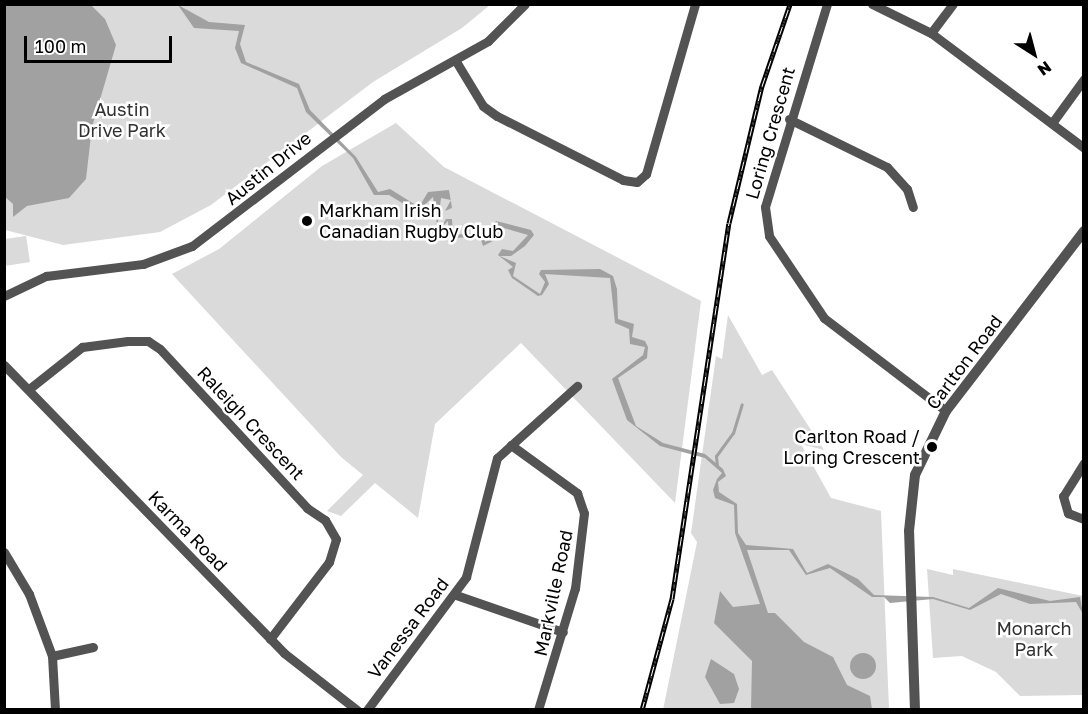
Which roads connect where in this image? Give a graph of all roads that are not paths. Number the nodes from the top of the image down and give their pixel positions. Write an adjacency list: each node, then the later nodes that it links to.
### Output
1 (525, 4): 7 (street, Austin Drive)
2 (694, 4): 7 (street)
3 (827, 4): 9 (street, Loring Crescent)
4 (872, 4): 6 (street)
5 (953, 4): 6 (street)
6 (931, 33): 10 (street)
7 (457, 63): 14 (street, Austin Drive)
8 (1083, 79): 10 (street)
9 (789, 119): 12 (street); 18 (street, Loring Crescent)
10 (1052, 123): 11 (street)
11 (1083, 148)
12 (913, 207)
13 (1083, 231): 18 (street, Carlton Road)
14 (4, 296)
15 (4, 365): 17 (street, Karma Road)
16 (577, 386): 19 (street, Vanessa Road)
17 (29, 389): 25 (street, Karma Road); 25 (street, Raleigh Crescent)
18 (946, 411): 32 (street, Carlton Road)
19 (511, 445): 23 (street, Vanessa Road); 24 (street, Markville Road)
20 (1083, 463): 21 (street)
21 (1083, 519)
22 (4, 552): 27 (street)
23 (456, 595): 24 (street); 30 (street, Vanessa Road)
24 (563, 632): 31 (street, Markville Road)
25 (270, 639): 29 (street, Karma Road)
26 (93, 647): 27 (street)
27 (52, 656): 28 (street)
28 (55, 710)
29 (357, 710)
30 (367, 710)
31 (538, 710)
32 (915, 710)

